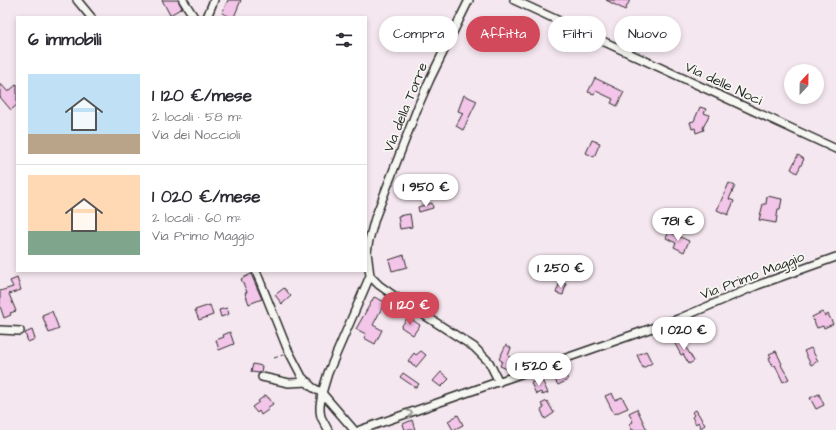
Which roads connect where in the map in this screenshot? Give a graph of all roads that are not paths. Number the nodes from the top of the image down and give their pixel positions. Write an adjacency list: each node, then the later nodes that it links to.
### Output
1 (77, 0): 6 (street)
2 (183, 0): 7 (street)
3 (214, 0): 8 (street)
4 (469, 0): 10 (street, Via della Torre)
5 (514, 0): 9 (street, Via delle Noci)
6 (90, 16)
7 (193, 16)
8 (207, 16)
9 (836, 149)
10 (367, 248)
11 (836, 257): 19 (street, Via Primo Maggio)
12 (367, 258): 14 (street, Via della Torre)
13 (256, 272): 18 (street)
14 (370, 276): 19 (street); 20 (street)
15 (0, 330): 16 (street)
16 (20, 331)
17 (262, 377): 18 (street)
18 (308, 382): 20 (street)
19 (499, 382): 23 (street, Via Primo Maggio, one-way to 19)
20 (322, 393): 21 (street); 22 (street)
21 (328, 430)
22 (354, 430)
23 (360, 430)

